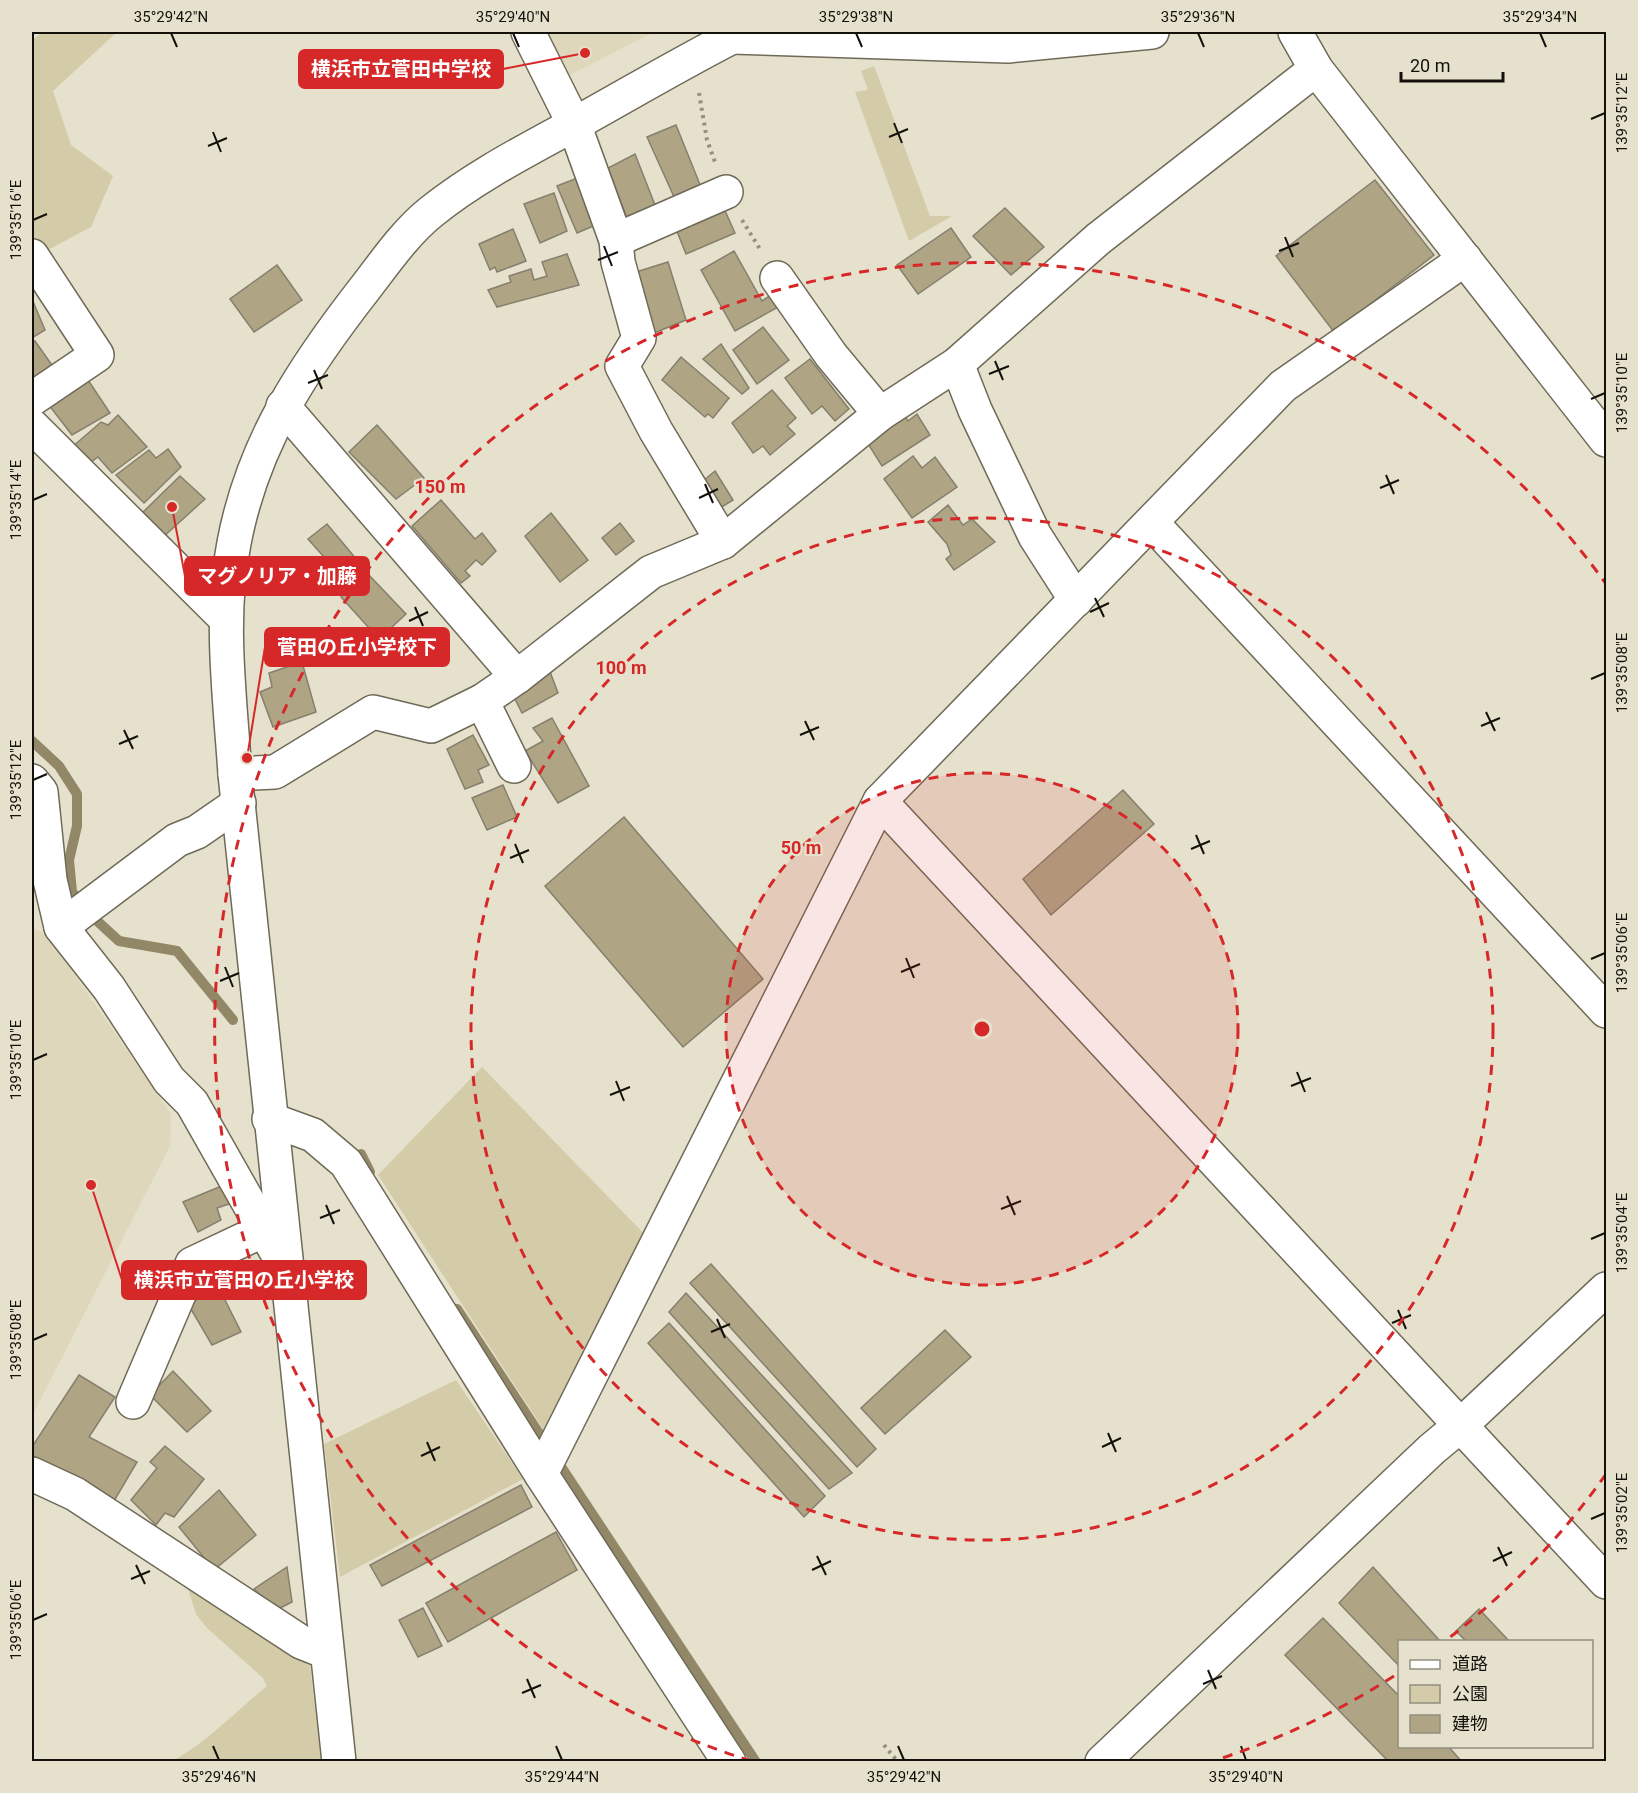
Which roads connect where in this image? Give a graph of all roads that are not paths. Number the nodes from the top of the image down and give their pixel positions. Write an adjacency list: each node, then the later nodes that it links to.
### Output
1 (528, 32): 5 (street)
2 (1152, 32): 3 (street)
3 (737, 34): 5 (street)
4 (1310, 44): 9 (street); 11 (street)
5 (574, 124): 7 (street); 13 (street)
6 (726, 192): 7 (street)
7 (616, 240): 18 (street)
8 (32, 256): 12 (street)
9 (1465, 259): 16 (street); 17 (street)
10 (777, 278): 14 (street)
11 (957, 364): 14 (street); 19 (street)
12 (32, 399)
13 (283, 406): 20 (street); 21 (street)
14 (880, 414): 18 (street)
15 (32, 426): 20 (street)
16 (1606, 440)
17 (1152, 523): 19 (street); 28 (street)
18 (723, 542): 21 (street)
19 (1077, 600): 26 (street)
20 (226, 619): 25 (street)
21 (517, 677): 22 (street)
22 (482, 701): 23 (street); 25 (street)
23 (514, 766)
24 (32, 781): 27 (street)
25 (237, 788): 27 (street); 29 (street)
26 (880, 801): 34 (street); 35 (street)
27 (55, 918): 30 (street)
28 (1606, 1011)
29 (269, 1119): 31 (street); 35 (street)
30 (264, 1230): 31 (street); 33 (street)
31 (288, 1272): 38 (street)
32 (1606, 1289): 34 (street)
33 (132, 1402)
34 (1461, 1425): 37 (street); 41 (street)
35 (542, 1473): 40 (street)
36 (32, 1474): 38 (street)
37 (1606, 1582)
38 (327, 1652): 39 (street)
39 (339, 1761)
40 (729, 1761)
41 (1102, 1761)

